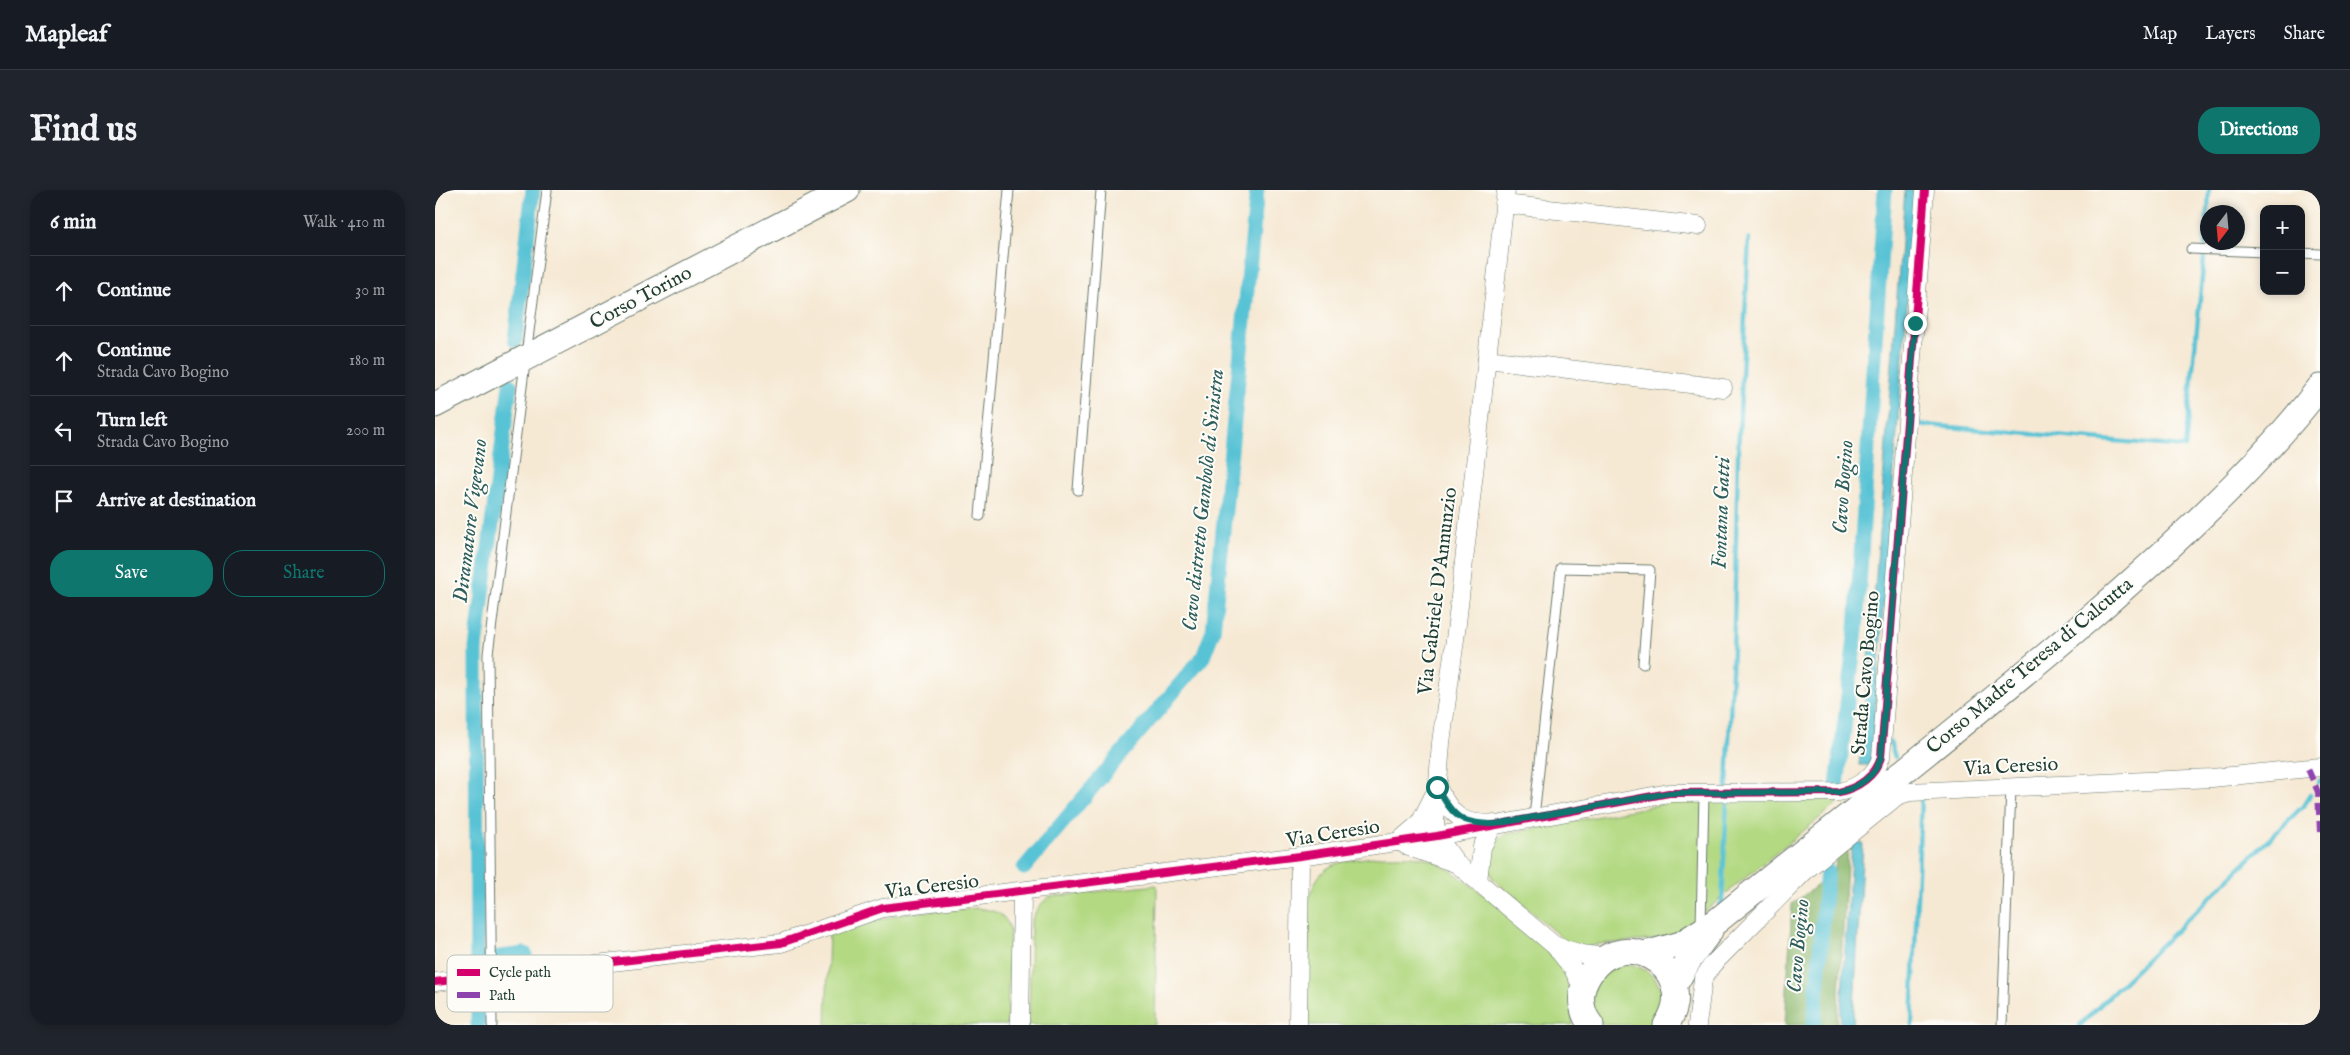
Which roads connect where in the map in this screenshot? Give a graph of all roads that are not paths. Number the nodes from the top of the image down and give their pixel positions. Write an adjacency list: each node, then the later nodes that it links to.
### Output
1 (547, 190): 12 (lane)
2 (1009, 190): 18 (lane)
3 (1101, 190): 17 (lane)
4 (1925, 190): 23 (street, Strada Cavo Bogino)
5 (839, 192): 12 (main road, Corso Torino)
6 (1505, 197): 7 (street); 13 (street, Via Gabriele D'Annunzio)
7 (1698, 226)
8 (2191, 249): 9 (lane)
9 (2260, 252)
10 (2305, 253): 11 (lane)
11 (2320, 254)
12 (528, 356): 16 (main road, Corso Torino); 35 (lane)
13 (1487, 359): 15 (street); 21 (street, Via Gabriele D'Annunzio)
14 (2320, 387): 32 (main road, Corso Madre Teresa di Calcutta)
15 (1723, 388)
16 (435, 405)
17 (1078, 490)
18 (980, 516)
19 (1643, 664): 24 (lane)
20 (2320, 767): 22 (street, Via Ceresio)
21 (1437, 787): 25 (street); 26 (street, Via Gabriele D'Annunzio); 27 (street)
22 (2011, 788): 46 (street, Via Ceresio); 47 (lane)
23 (1705, 794): 24 (street, Strada Cavo Bogino); 32 (lane)
24 (1534, 817): 25 (street, Strada Cavo Bogino)
25 (1495, 824): 26 (street, Strada Cavo Bogino); 30 (street)
26 (1437, 836): 27 (street, Via Ceresio); 29 (street)
27 (1399, 841): 28 (street, Via Ceresio); 29 (street)
28 (1301, 856): 31 (street, Via Ceresio); 45 (street)
29 (1457, 864): 30 (street)
30 (1478, 881): 33 (street)
31 (1023, 892): 37 (street, Via Ceresio); 44 (street)
32 (1709, 926): 34 (main road, Corso Madre Teresa di Calcutta); 38 (main road, Corso Madre Teresa di Calcutta)
33 (1555, 946): 36 (street); 39 (street)
34 (1645, 954): 36 (main road); 38 (main road)
35 (492, 955)
36 (1605, 957): 39 (main road)
37 (613, 959)
38 (1674, 986): 41 (main road)
39 (1583, 989): 42 (main road)
40 (492, 1012): 43 (lane)
41 (1672, 1022)
42 (1589, 1024)
43 (492, 1025)
44 (1020, 1025)
45 (1297, 1025)
46 (1697, 1025)
47 (2002, 1025)

